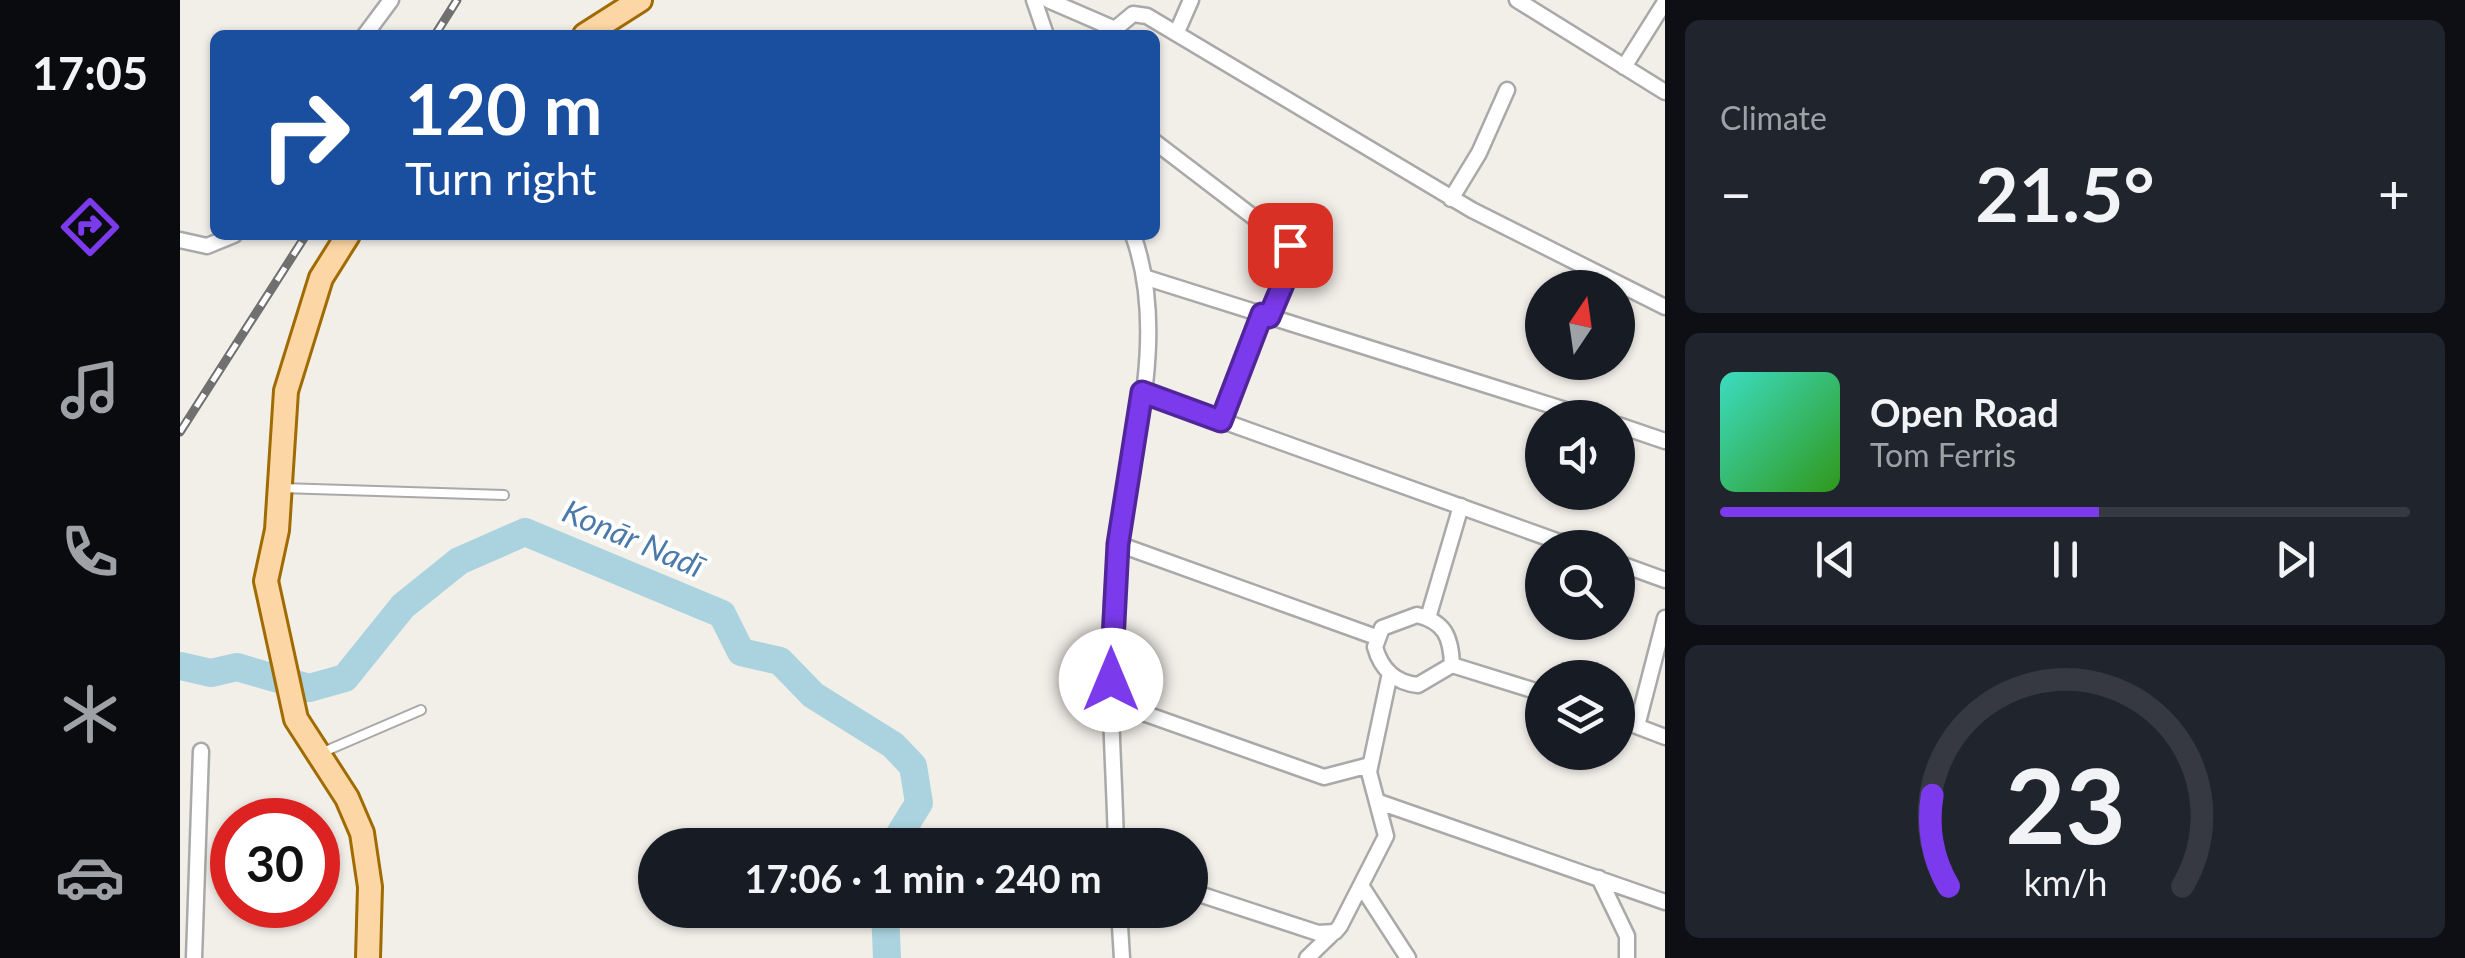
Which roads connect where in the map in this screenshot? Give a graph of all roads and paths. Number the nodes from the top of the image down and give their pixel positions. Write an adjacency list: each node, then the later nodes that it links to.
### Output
1 (391, 0): 8 (street)
2 (640, 0): 9 (main road)
3 (1034, 0): 10 (street)
4 (1048, 0): 11 (street)
5 (1191, 0): 11 (street)
6 (1517, 0): 12 (street)
7 (1665, 2): 12 (street)
8 (369, 30)
9 (594, 30)
10 (1044, 30)
11 (1176, 32): 16 (street)
12 (1624, 67): 14 (street)
13 (1507, 90): 16 (street)
14 (1665, 92)
15 (1160, 146): 23 (street)
16 (1452, 199): 22 (street)
17 (180, 240): 18 (street)
18 (226, 240)
19 (345, 240): 29 (main road)
20 (1134, 240): 21 (street)
21 (1146, 278): 23 (street); 24 (street)
22 (1665, 306)
23 (1265, 316): 25 (street); 26 (street)
24 (1142, 392): 26 (street); 33 (street)
25 (1533, 400)
26 (1221, 421): 31 (street)
27 (1635, 431): 28 (street)
28 (1665, 441)
29 (276, 488): 30 (lane); 47 (main road)
30 (504, 495)
31 (1461, 506): 32 (street); 36 (street)
32 (1527, 530)
33 (1118, 544): 38 (street); 42 (street)
34 (1635, 569): 35 (street)
35 (1665, 580)
36 (1428, 618): 38 (street); 39 (street)
37 (1665, 618): 44 (street)
38 (1376, 638): 40 (street)
39 (1452, 665): 40 (street); 41 (street)
40 (1390, 673): 48 (street)
41 (1525, 688)
42 (1112, 702): 48 (street); 50 (street)
43 (421, 710): 47 (lane)
44 (1637, 726): 45 (street)
45 (1665, 737)
46 (201, 751): 57 (street)
47 (317, 755): 58 (main road)
48 (1370, 765): 49 (street)
49 (1379, 802): 51 (street); 52 (street)
50 (1116, 828)
51 (1598, 878): 54 (street); 62 (street)
52 (1362, 887): 56 (street); 61 (street)
53 (1208, 897): 56 (street)
54 (1665, 902)
55 (1120, 928): 59 (street)
56 (1335, 932): 60 (street)
57 (194, 958)
58 (368, 958)
59 (1122, 958)
60 (1306, 958)
61 (1408, 958)
62 (1627, 958)

